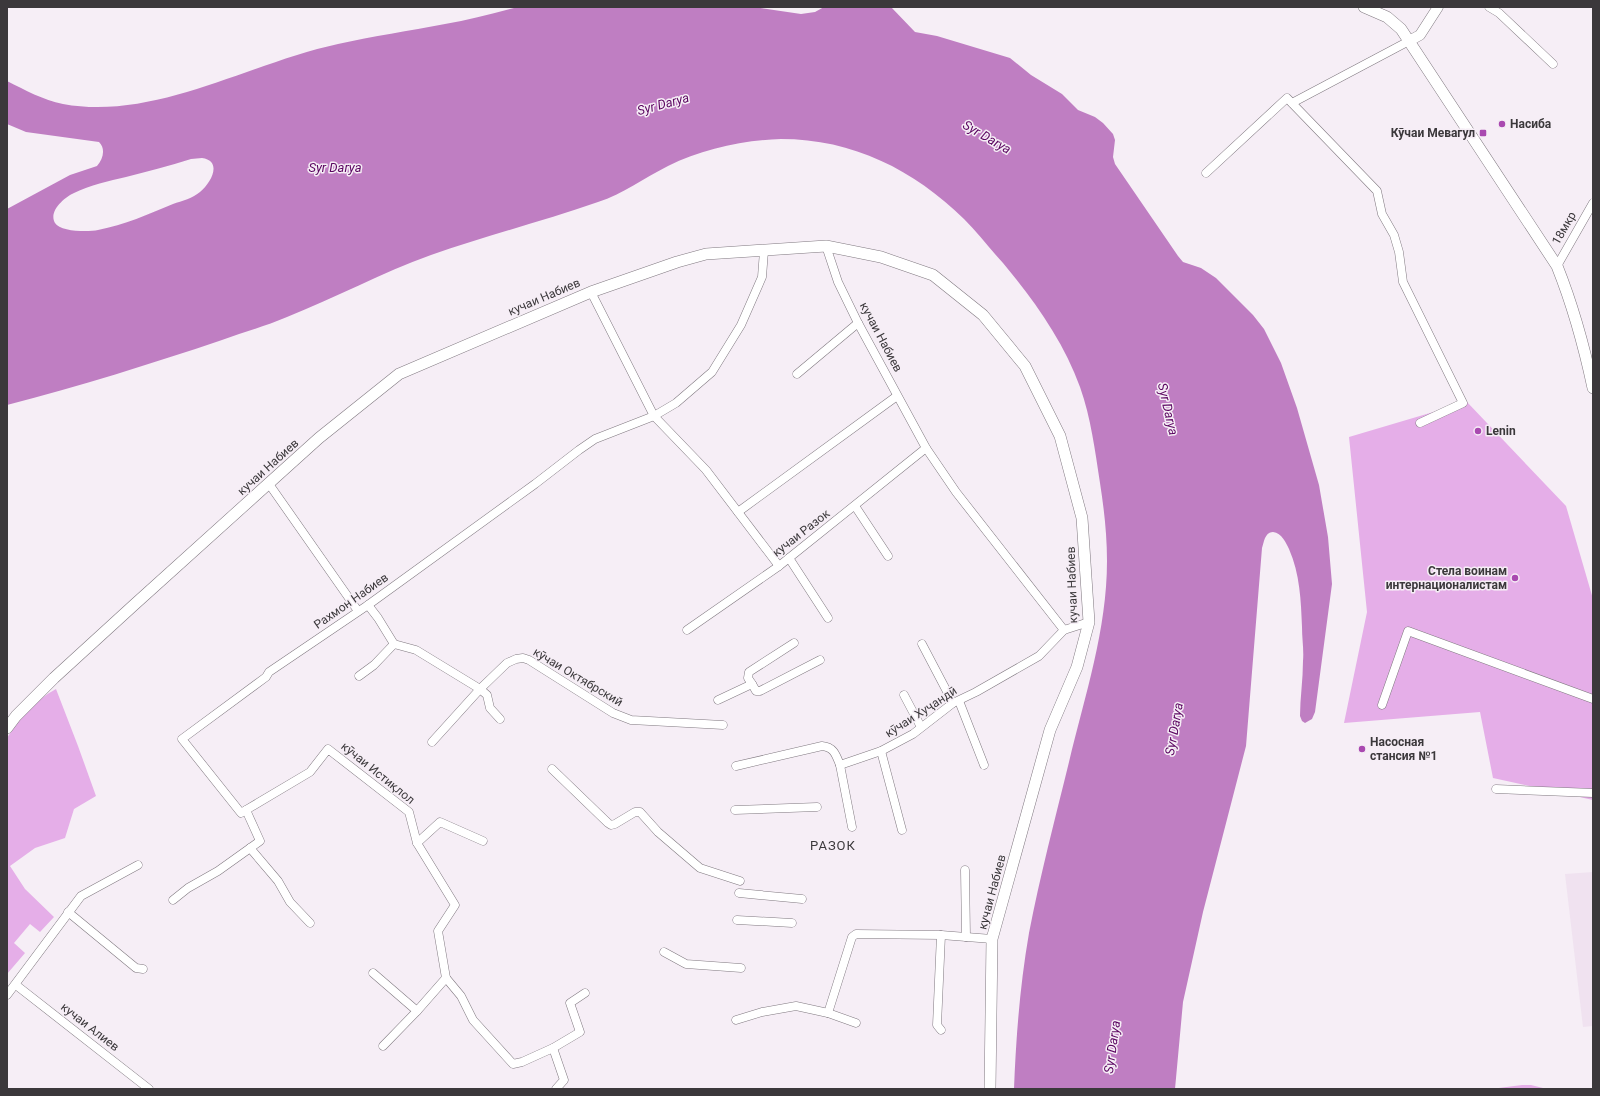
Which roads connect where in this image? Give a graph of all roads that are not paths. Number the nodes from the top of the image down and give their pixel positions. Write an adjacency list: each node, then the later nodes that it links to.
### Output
1 (1364, 7): 4 (main road)
2 (1438, 7): 4 (street)
3 (1489, 7): 5 (street)
4 (1409, 41): 6 (street); 11 (main road)
5 (1553, 64)
6 (1292, 104): 7 (street); 18 (street)
7 (1206, 173)
8 (1593, 203): 11 (street, 18мкр)
9 (826, 246): 10 (main road, кучаи Набиев); 13 (street, кучаи Набиев); 29 (main road, кучаи Набиев)
10 (764, 251): 12 (main road, кучаи Набиев); 17 (street)
11 (1557, 266): 15 (main road)
12 (591, 292): 17 (street, кучаи Набиев); 20 (main road, кучаи Набиев)
13 (858, 323): 14 (street); 16 (street, кучаи Набиев)
14 (797, 374)
15 (1593, 388)
16 (897, 396): 19 (street, кучаи Набиев); 22 (street)
17 (654, 416): 22 (street, кучаи Набиев); 26 (street, Рахмон Набиев)
18 (1420, 423)
19 (926, 448): 21 (street, кучаи Разок); 31 (street, кучаи Набиев)
20 (269, 484): 27 (street); 47 (main road, кучаи Набиев)
21 (855, 506): 23 (street); 24 (street, кучаи Разок)
22 (738, 512): 25 (street, кучаи Набиев)
23 (888, 556)
24 (789, 558): 25 (street, кучаи Разок); 28 (street)
25 (778, 566): 30 (street, кучаи Разок)
26 (368, 605): 27 (street, Рахмон Набиев); 33 (street)
27 (358, 611): 57 (street, Рахмон Набиев)
28 (828, 618)
29 (1089, 622): 31 (street, кӯчаи Хуҷандӣ); 76 (main road, кучаи Набиев)
30 (687, 630)
31 (1064, 630): 42 (street, кӯчаи Хуҷандӣ)
32 (794, 643): 37 (street)
33 (394, 644): 36 (street); 38 (street)
34 (922, 644): 42 (street)
35 (820, 660): 37 (street)
36 (359, 676)
37 (752, 684): 41 (street)
38 (480, 689): 44 (street); 45 (street, кӯчаи Октябрский); 48 (street)
39 (904, 695): 46 (street)
40 (1593, 699): 43 (street)
41 (718, 700)
42 (956, 702): 46 (street, кӯчаи Хуҷандӣ); 52 (street)
43 (1382, 705)
44 (500, 719)
45 (723, 726)
46 (921, 727): 49 (street, кӯчаи Хуҷандӣ)
47 (7, 728)
48 (432, 742)
49 (881, 751): 50 (street, кӯчаи Хуҷандӣ); 60 (street)
50 (840, 765): 51 (street); 59 (street)
51 (736, 766)
52 (984, 766)
53 (552, 769): 66 (street)
54 (1496, 789): 55 (street)
55 (1593, 793)
56 (817, 807): 58 (street)
57 (246, 810): 62 (street, кӯчаи Истиқлол); 63 (street)
58 (734, 810)
59 (852, 827)
60 (902, 830)
61 (483, 841): 62 (street)
62 (417, 843): 81 (street, кӯчаи Истиқлол)
63 (250, 848): 69 (street); 72 (street)
64 (138, 865): 70 (street)
65 (965, 870): 75 (street)
66 (740, 881)
67 (739, 893): 68 (street)
68 (802, 899)
69 (173, 900)
70 (68, 912): 79 (street); 82 (street)
71 (737, 920): 73 (street)
72 (310, 923)
73 (792, 923)
74 (941, 935): 75 (street); 86 (street); 89 (street)
75 (966, 937): 76 (street)
76 (992, 939): 94 (main road, кучаи Набиев)
77 (664, 952): 78 (street)
78 (741, 968)
79 (143, 969)
80 (374, 973): 85 (street)
81 (446, 978): 85 (street); 91 (street)
82 (16, 984): 84 (street); 92 (street, кучаи Алиев)
83 (585, 993): 91 (street)
84 (7, 995)
85 (417, 1011): 90 (street)
86 (828, 1013): 87 (street); 88 (street)
87 (736, 1020)
88 (856, 1023)
89 (941, 1030)
90 (383, 1046)
91 (553, 1048): 93 (street)
92 (149, 1089)
93 (556, 1089)
94 (990, 1089)

